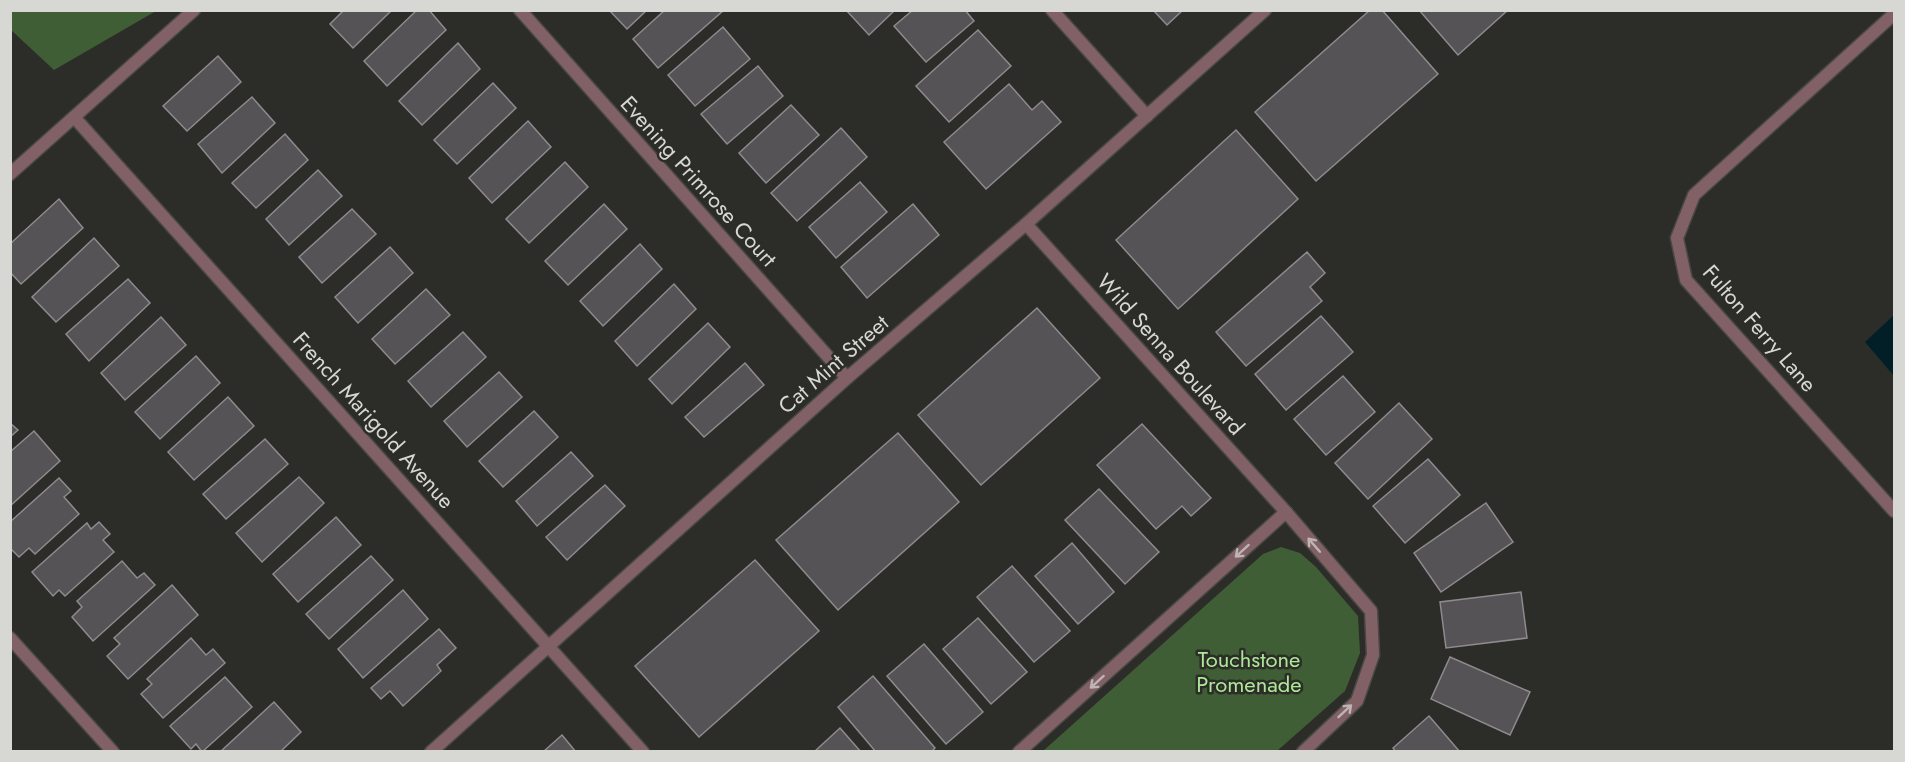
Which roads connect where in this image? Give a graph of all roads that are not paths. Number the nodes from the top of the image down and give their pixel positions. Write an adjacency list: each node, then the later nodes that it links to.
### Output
1 (194, 10): 7 (street)
2 (520, 10): 10 (street, Evening Primrose Court)
3 (1052, 10): 6 (street)
4 (1265, 10): 6 (street, Cat Mint Street)
5 (1894, 14): 11 (street, Fulton Ferry Lane)
6 (1147, 116): 9 (street, Cat Mint Street)
7 (74, 117): 8 (street); 14 (street, French Marigold Avenue)
8 (10, 174)
9 (1026, 224): 10 (street, Cat Mint Street); 12 (street, Wild Senna Boulevard)
10 (847, 378): 14 (street, Cat Mint Street)
11 (1894, 511)
12 (1286, 512): 18 (street, one-way to 18); 19 (street, Wild Senna Boulevard, one-way to 12)
13 (10, 638): 15 (street)
14 (549, 646): 16 (street, Cat Mint Street); 17 (street, French Marigold Avenue)
15 (113, 752)
16 (431, 752)
17 (643, 752)
18 (1019, 752)
19 (1303, 752)

